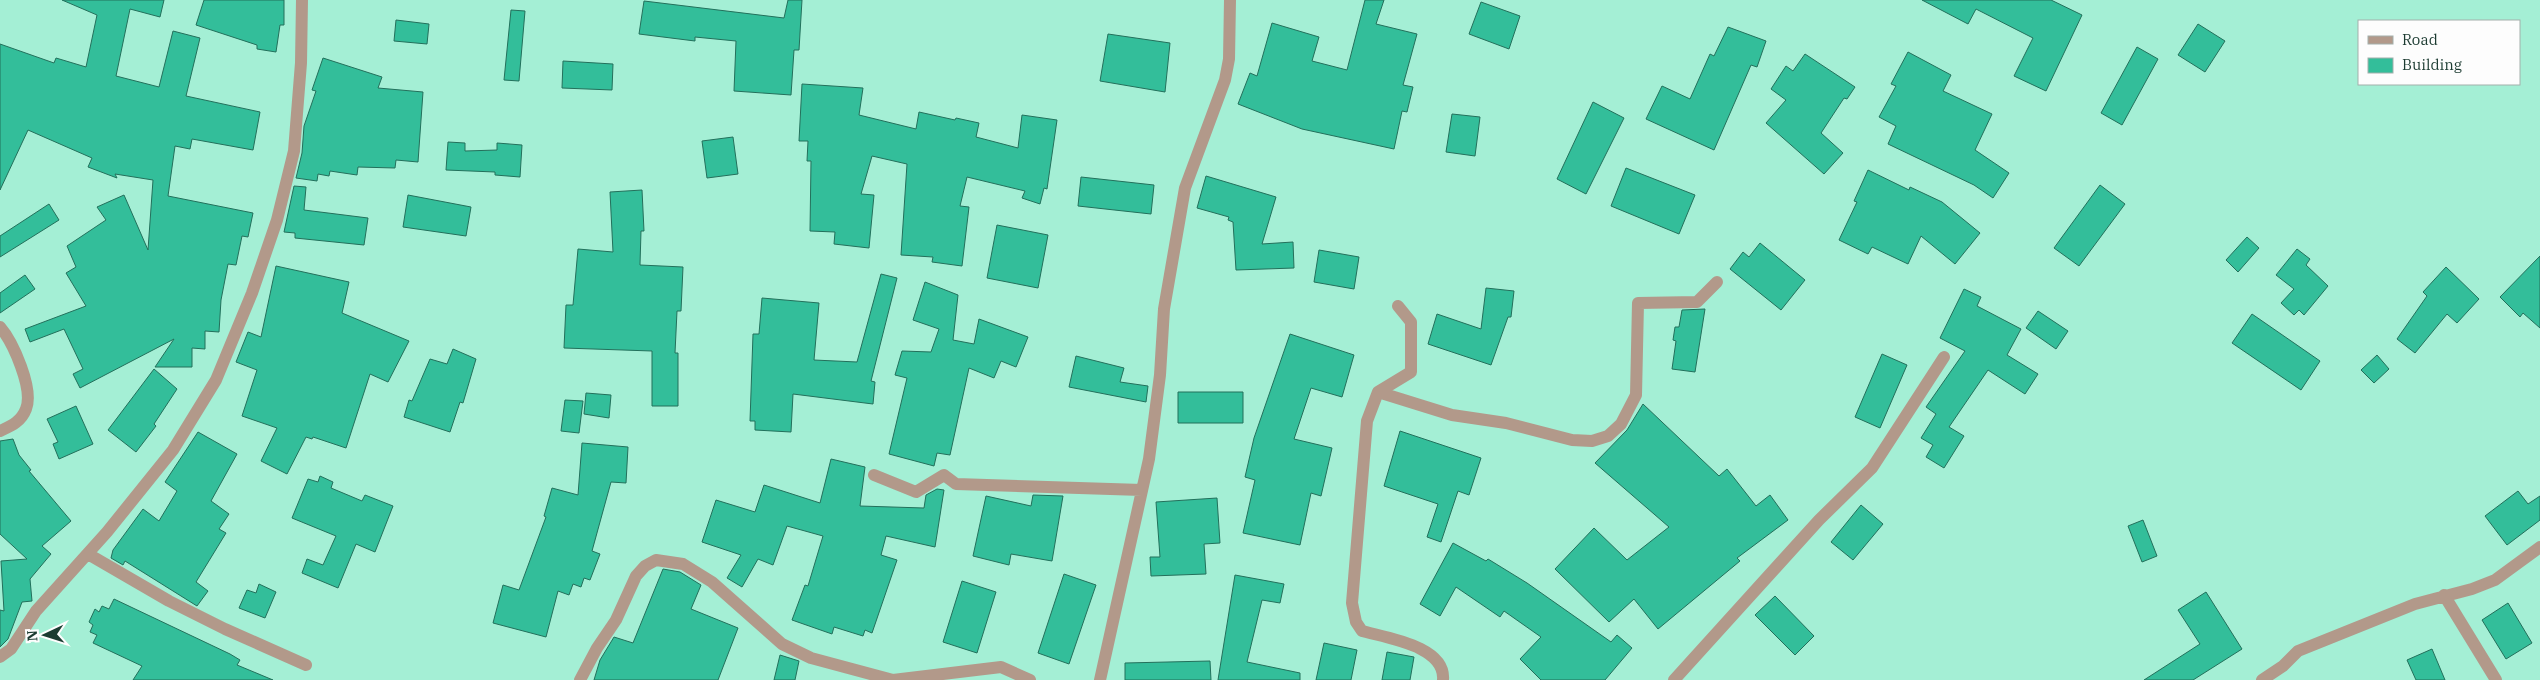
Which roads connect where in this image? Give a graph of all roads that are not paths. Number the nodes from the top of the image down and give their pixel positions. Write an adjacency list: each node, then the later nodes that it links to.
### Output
1 (302, 0): 12 (street)
2 (1230, 0): 10 (street)
3 (1717, 282): 7 (street)
4 (1398, 306): 7 (street)
5 (0, 327): 8 (street)
6 (1944, 357): 20 (street)
7 (1378, 392): 19 (street)
8 (0, 431)
9 (874, 475): 10 (street)
10 (1142, 490): 18 (street)
11 (2540, 547): 13 (street)
12 (88, 554): 14 (street); 15 (street)
13 (2444, 595): 21 (street); 22 (street)
14 (0, 658)
15 (306, 665)
16 (580, 680): 17 (street)
17 (1030, 680)
18 (1100, 680)
19 (1443, 680)
20 (1674, 680)
21 (2262, 680)
22 (2496, 680)

